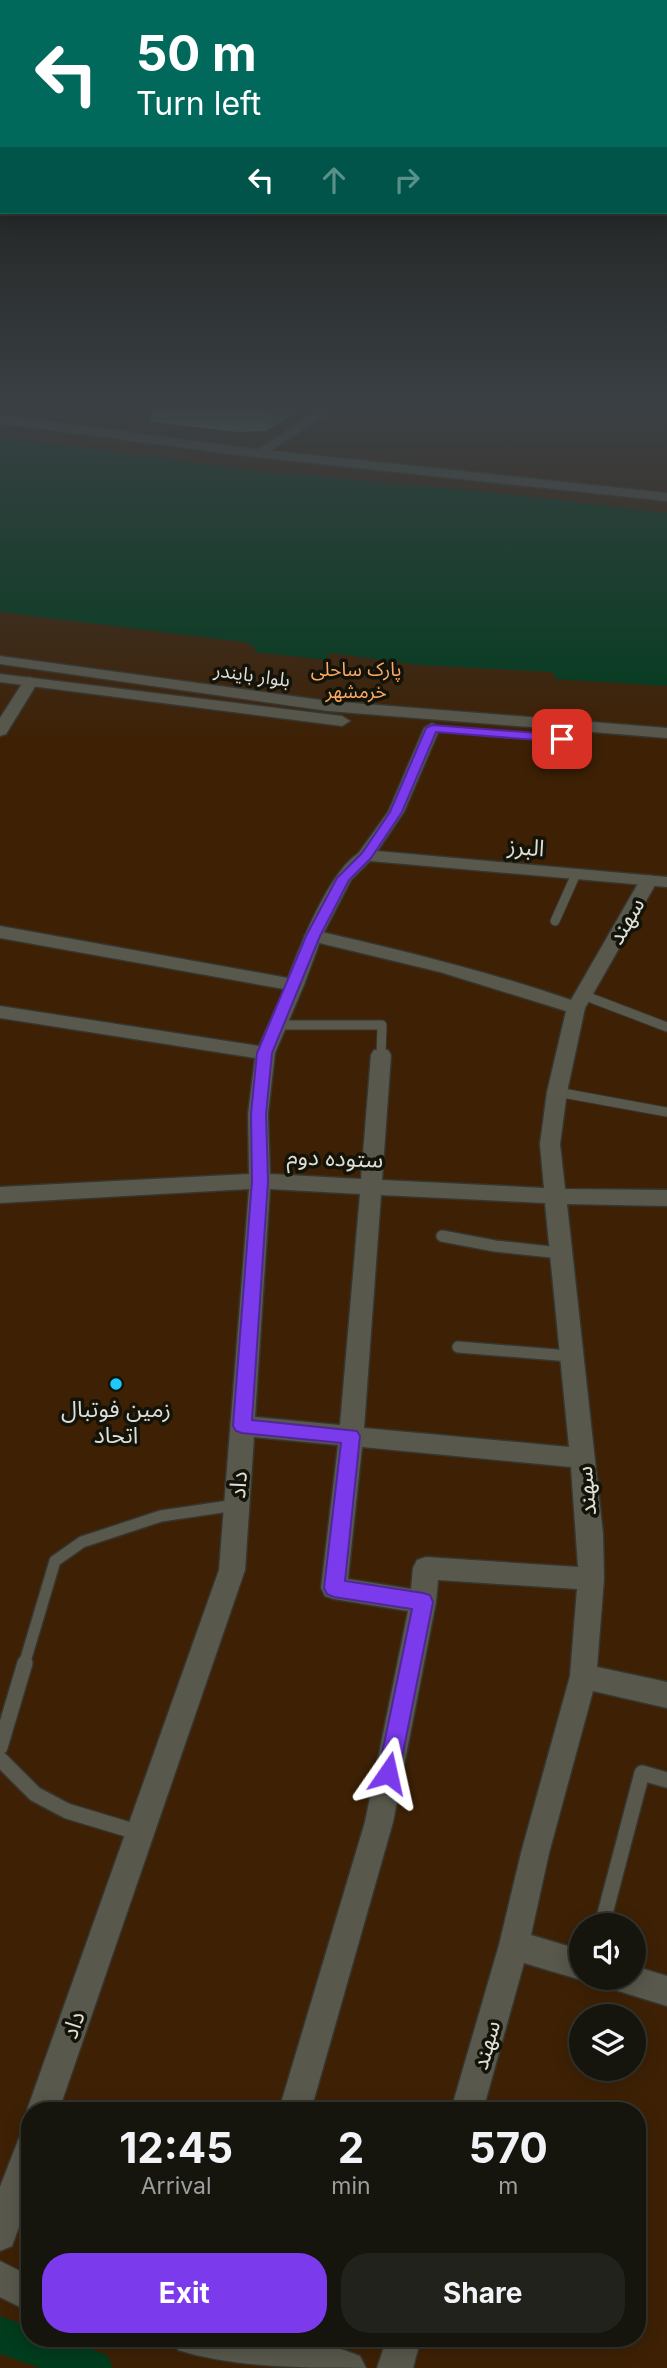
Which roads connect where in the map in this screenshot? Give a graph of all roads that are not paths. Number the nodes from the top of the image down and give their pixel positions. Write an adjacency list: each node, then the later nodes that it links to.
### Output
1 (0, 660): 6 (street, بلوار بایندر)
2 (0, 678): 3 (street, بلوار بایندر)
3 (30, 682): 4 (street, بلوار بایندر); 5 (street)
4 (432, 728): 7 (street, بلوار بایندر); 8 (street, داد)
5 (0, 731)
6 (667, 733)
7 (667, 747)
8 (373, 856): 9 (street, البرز); 13 (street, داد)
9 (576, 874): 10 (street, البرز); 11 (lane)
10 (658, 881): 15 (street, سهند)
11 (555, 920)
12 (0, 932): 14 (street)
13 (313, 936): 14 (street, داد); 15 (street)
14 (295, 985): 17 (street, داد)
15 (580, 1002): 18 (lane); 21 (street, سهند)
16 (0, 1012): 19 (street)
17 (277, 1025): 19 (street, داد); 20 (lane)
18 (667, 1027)
19 (265, 1053): 23 (street, داد)
20 (380, 1055): 24 (street)
21 (557, 1092): 22 (lane); 26 (street, سهند)
22 (667, 1112)
23 (260, 1181): 24 (street, ستوده دوم); 25 (street, ستوده دوم); 32 (street, داد)
24 (372, 1186): 26 (street, ستوده دوم); 33 (street)
25 (0, 1195)
26 (554, 1196): 27 (street, ستوده دوم); 29 (street, سهند)
27 (667, 1198)
28 (442, 1236): 29 (lane)
29 (560, 1252): 31 (street, سهند)
30 (458, 1347): 31 (lane)
31 (570, 1356): 34 (street, سهند)
32 (242, 1426): 33 (street); 35 (street, داد)
33 (351, 1436): 34 (street); 37 (street)
34 (583, 1458): 36 (street, سهند)
35 (237, 1504): 40 (lane); 43 (street, داد)
36 (591, 1579): 37 (street); 38 (street, سهند)
37 (423, 1602): 50 (street)
38 (583, 1676): 39 (street); 45 (street, سهند)
39 (667, 1695)
40 (0, 1747)
41 (0, 1759): 43 (lane)
42 (667, 1780): 44 (lane)
43 (140, 1833): 49 (street, داد)
44 (604, 1913)
45 (514, 1945): 46 (street); 51 (street, سهند)
46 (569, 1961)
47 (646, 1985): 48 (street)
48 (667, 1991)
49 (46, 2102)
50 (297, 2102)
51 (469, 2102)
52 (21, 2174): 53 (street)
53 (0, 2234)
54 (0, 2278): 55 (street)
55 (21, 2290)
56 (251, 2347): 58 (street)
57 (402, 2347): 59 (street)
58 (348, 2368)
59 (396, 2368)

